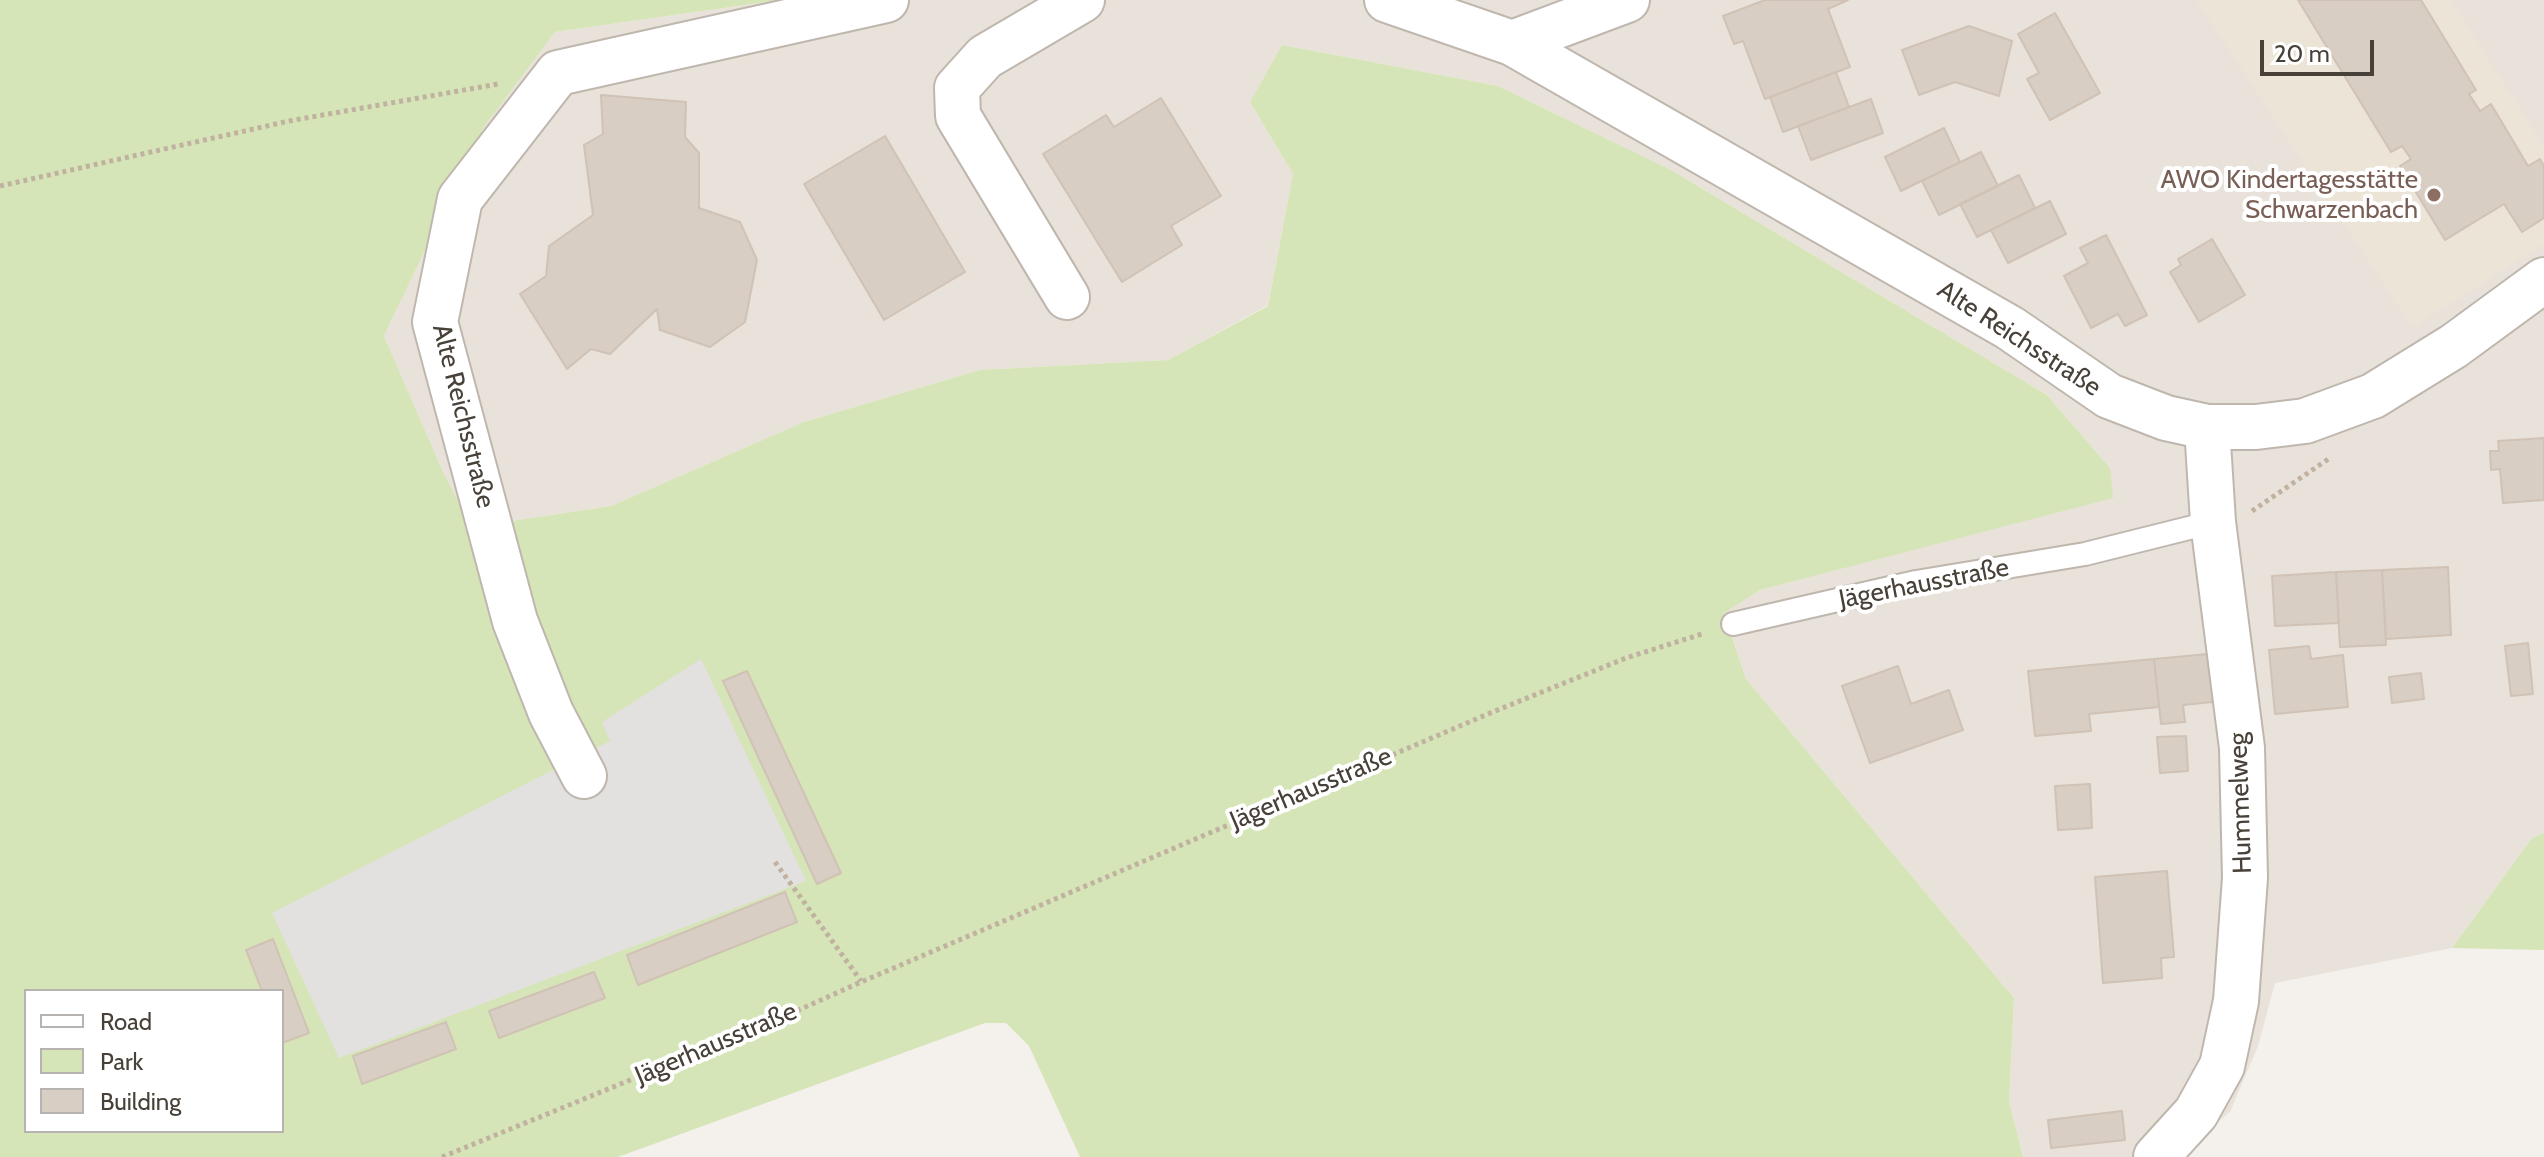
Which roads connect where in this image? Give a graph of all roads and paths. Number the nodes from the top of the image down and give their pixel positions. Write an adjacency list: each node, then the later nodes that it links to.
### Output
1 (886, 0): 6 (street)
2 (1082, 0): 9 (street)
3 (1387, 0): 5 (street, Alte Reichsstraße)
4 (1627, 0): 5 (street)
5 (1512, 43): 10 (street, Alte Reichsstraße)
6 (558, 73): 7 (path); 14 (street, Alte Reichsstraße)
7 (0, 186)
8 (2544, 280): 10 (street, Alte Reichsstraße)
9 (1067, 297)
10 (2207, 427): 12 (street, Hummelweg)
11 (2336, 455): 12 (path)
12 (2213, 522): 13 (lane, Jägerhausstraße); 18 (street, Hummelweg)
13 (1733, 624): 16 (path, Jägerhausstraße)
14 (584, 776)
15 (775, 862): 16 (path)
16 (861, 982): 17 (path, Jägerhausstraße)
17 (442, 1157)
18 (2156, 1157)

